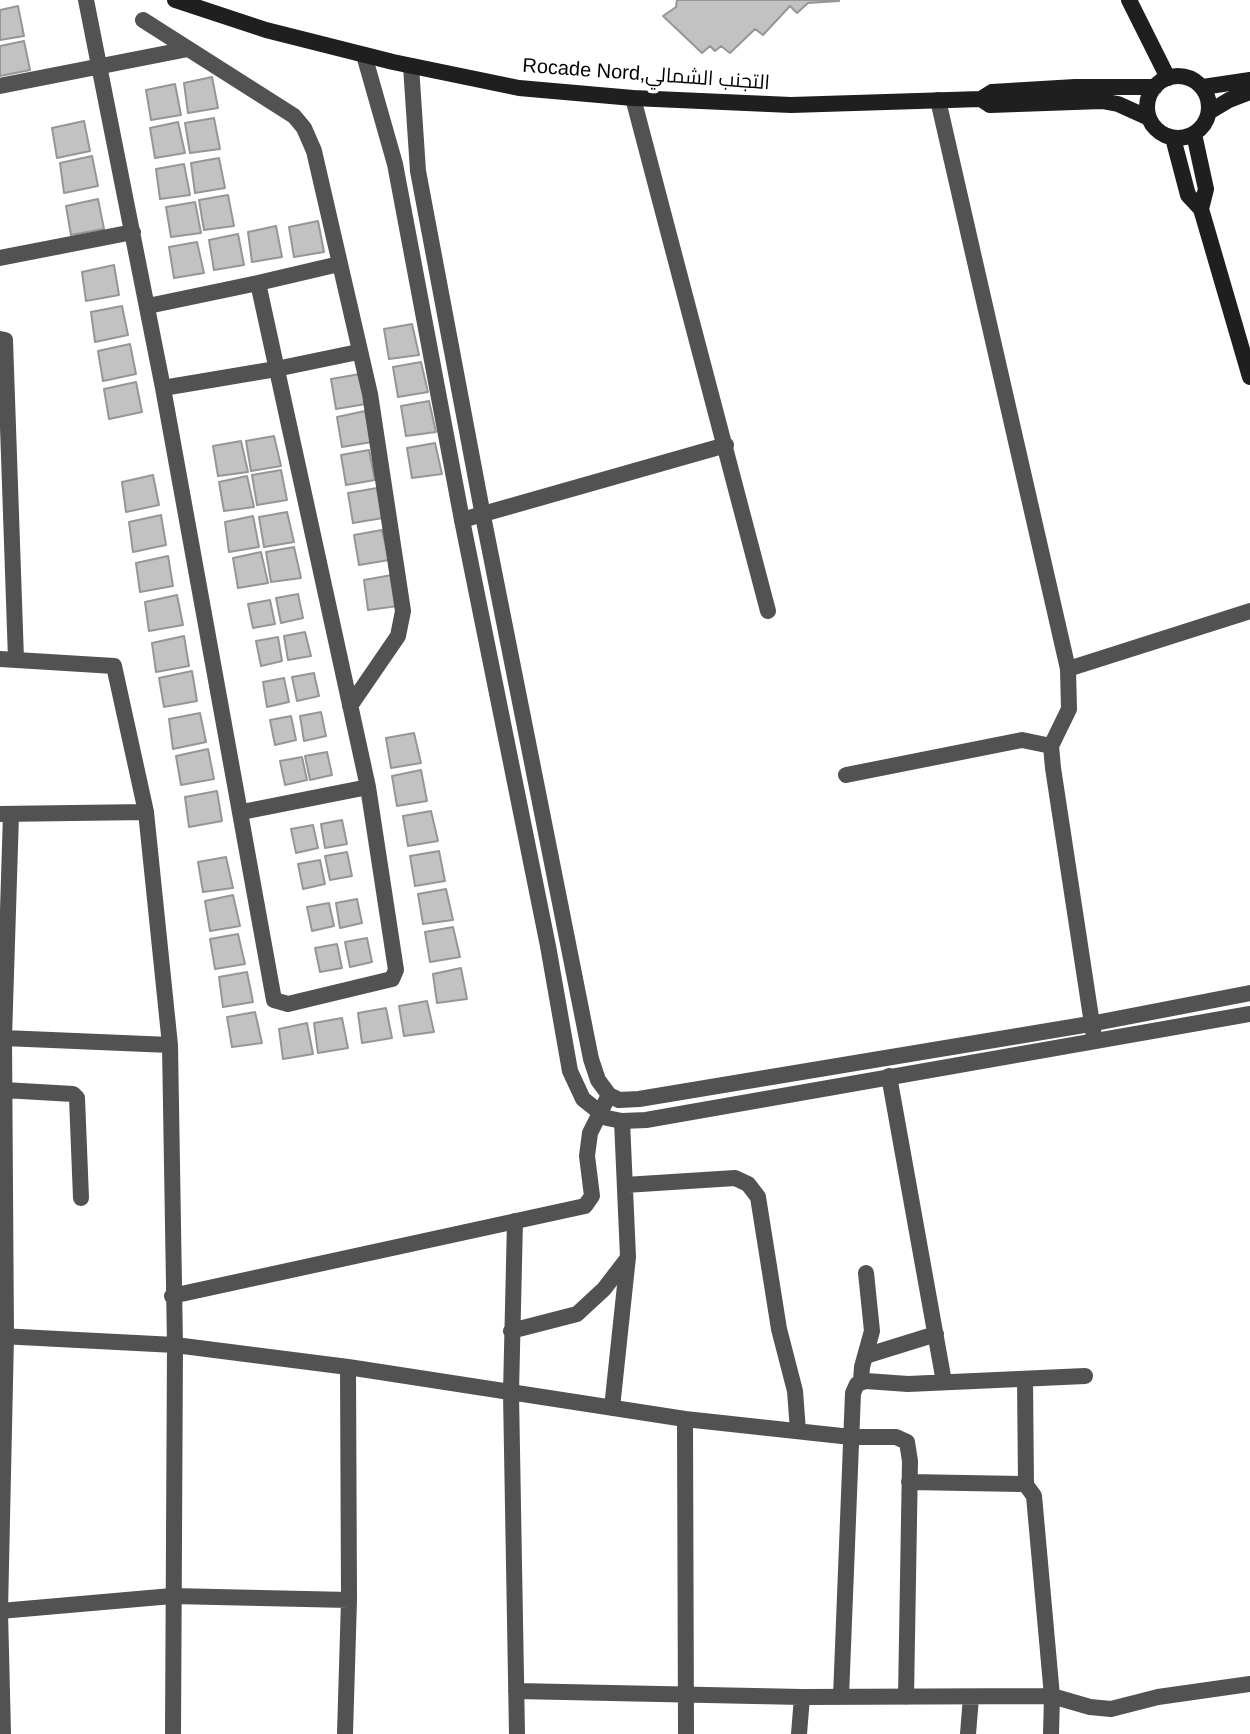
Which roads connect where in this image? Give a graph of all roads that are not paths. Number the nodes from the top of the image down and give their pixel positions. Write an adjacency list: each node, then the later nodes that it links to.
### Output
1 (86, 0): 7 (street)
2 (175, 0): 6 (main road, Rocade Nord,التجنب الشمالي)
3 (1129, 0): 10 (main road)
4 (143, 20): 5 (street)
5 (188, 49): 7 (street); 24 (street)
6 (364, 55): 8 (main road, Rocade Nord,التجنب الشمالي); 34 (street)
7 (99, 66): 11 (street); 22 (street)
8 (411, 66): 14 (main road, Rocade Nord,التجنب الشمالي); 33 (street)
9 (1250, 80): 12 (main road, Rocade Nord,التجنب الشمالي)
10 (1161, 82): 12 (main road, Rocade Nord,التجنب الشمالي); 15 (main road, Rocade Nord,التجنب الشمالي); 18 (main road)
11 (0, 86)
12 (1203, 87): 17 (main road)
13 (1250, 92): 17 (main road)
14 (633, 98): 16 (main road, Rocade Nord,التجنب الشمالي); 32 (street)
15 (981, 99): 16 (main road, Rocade Nord,التجنب الشمالي); 18 (main road, Rocade Nord,التجنب الشمالي)
16 (938, 100): 38 (street)
17 (1209, 112): 19 (main road)
18 (1149, 118): 20 (main road, Rocade Nord,التجنب الشمالي)
19 (1194, 134): 20 (main road); 21 (main road)
20 (1173, 138): 21 (main road)
21 (1201, 209): 30 (main road)
22 (133, 232): 23 (street); 26 (street)
23 (0, 258)
24 (339, 264): 25 (street); 28 (street)
25 (258, 283): 26 (street); 29 (street)
26 (148, 306): 31 (street)
27 (0, 339): 37 (street)
28 (358, 352): 29 (street); 39 (street)
29 (276, 369): 31 (street); 39 (street)
30 (1250, 377)
31 (163, 388): 44 (street)
32 (726, 445): 33 (street); 35 (street)
33 (483, 516): 34 (street); 46 (street)
34 (462, 520): 47 (street)
35 (768, 611)
36 (1250, 611): 38 (street)
37 (8, 659): 43 (street)
38 (1068, 669): 40 (street)
39 (350, 706): 42 (street)
40 (1051, 746): 41 (street); 50 (street)
41 (846, 775)
42 (368, 787): 44 (street); 44 (street)
43 (146, 812): 45 (street); 52 (street)
44 (242, 812)
45 (6, 814): 51 (street)
46 (544, 822): 47 (street); 56 (street)
47 (524, 826): 57 (street)
48 (1250, 993): 50 (street)
49 (1250, 1014): 50 (street)
50 (1093, 1031): 53 (street); 54 (street)
51 (2, 1038): 52 (street); 55 (street)
52 (170, 1045): 64 (street)
53 (897, 1055): 54 (street); 56 (street)
54 (894, 1075): 58 (street); 66 (street)
55 (4, 1090): 60 (street); 67 (street)
56 (609, 1095): 57 (street)
57 (598, 1112): 58 (street); 61 (street)
58 (622, 1121): 59 (street)
59 (625, 1185): 62 (street); 78 (street)
60 (81, 1198)
61 (515, 1221): 64 (street); 65 (street)
62 (628, 1257): 65 (street); 76 (street)
63 (866, 1273): 69 (street)
64 (172, 1296): 68 (street)
65 (511, 1331): 75 (street)
66 (936, 1334): 69 (street); 74 (street)
67 (3, 1337): 68 (street); 84 (street)
68 (175, 1345): 70 (street); 82 (street)
69 (865, 1356): 73 (street)
70 (348, 1367): 75 (street); 83 (street)
71 (1085, 1376): 72 (street)
72 (1025, 1379): 74 (street); 81 (street)
73 (861, 1381): 74 (street); 79 (street)
74 (944, 1382)
75 (511, 1393): 76 (street); 86 (street)
76 (612, 1408): 77 (street)
77 (685, 1419): 78 (street); 87 (street)
78 (798, 1431): 79 (street)
79 (851, 1437): 80 (street); 90 (street)
80 (909, 1482): 81 (street); 91 (street)
81 (1026, 1485): 88 (street)
82 (172, 1596): 83 (street); 84 (street); 94 (street)
83 (349, 1600): 95 (street)
84 (0, 1611): 93 (street)
85 (1250, 1684): 88 (street)
86 (516, 1691): 87 (street); 96 (street)
87 (686, 1694): 89 (street); 97 (street)
88 (1052, 1696): 92 (street); 100 (street)
89 (802, 1697): 90 (street); 98 (street)
90 (841, 1697): 91 (street)
91 (906, 1697): 92 (street)
92 (971, 1697): 99 (street)
93 (3, 1734)
94 (173, 1734)
95 (345, 1734)
96 (517, 1734)
97 (686, 1734)
98 (799, 1734)
99 (968, 1734)
100 (1051, 1734)

